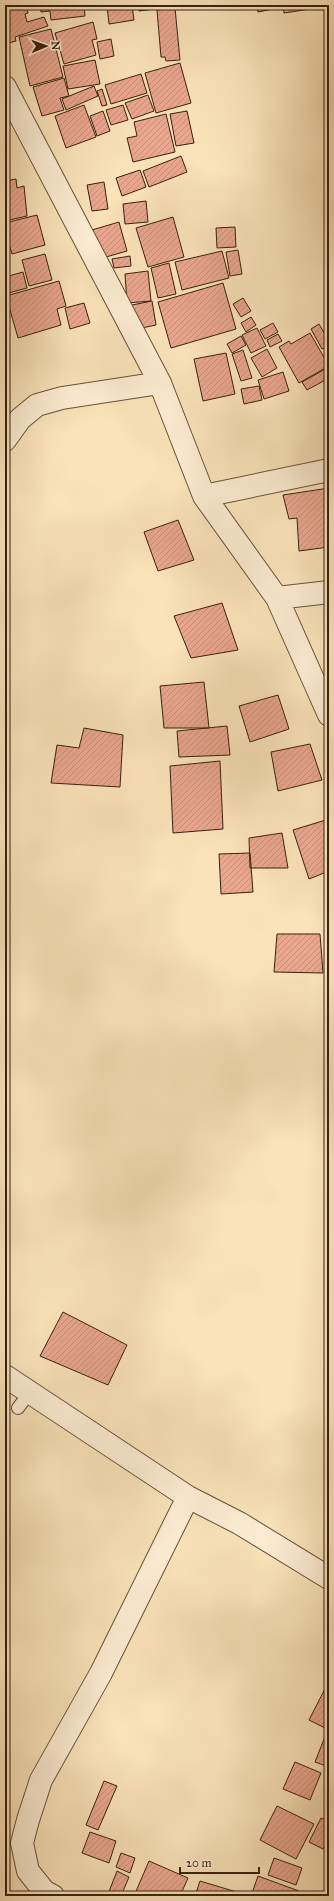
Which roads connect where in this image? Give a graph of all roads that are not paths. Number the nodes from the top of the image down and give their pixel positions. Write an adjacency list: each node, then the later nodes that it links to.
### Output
1 (6, 94): 2 (street)
2 (160, 383): 3 (street); 5 (street)
3 (5, 440)
4 (329, 470): 5 (street)
5 (204, 496): 7 (street)
6 (329, 592): 7 (street)
7 (277, 598): 8 (street)
8 (329, 715)
9 (5, 1376): 10 (street)
10 (188, 1497): 11 (street); 12 (street)
11 (329, 1578)
12 (53, 1896)

